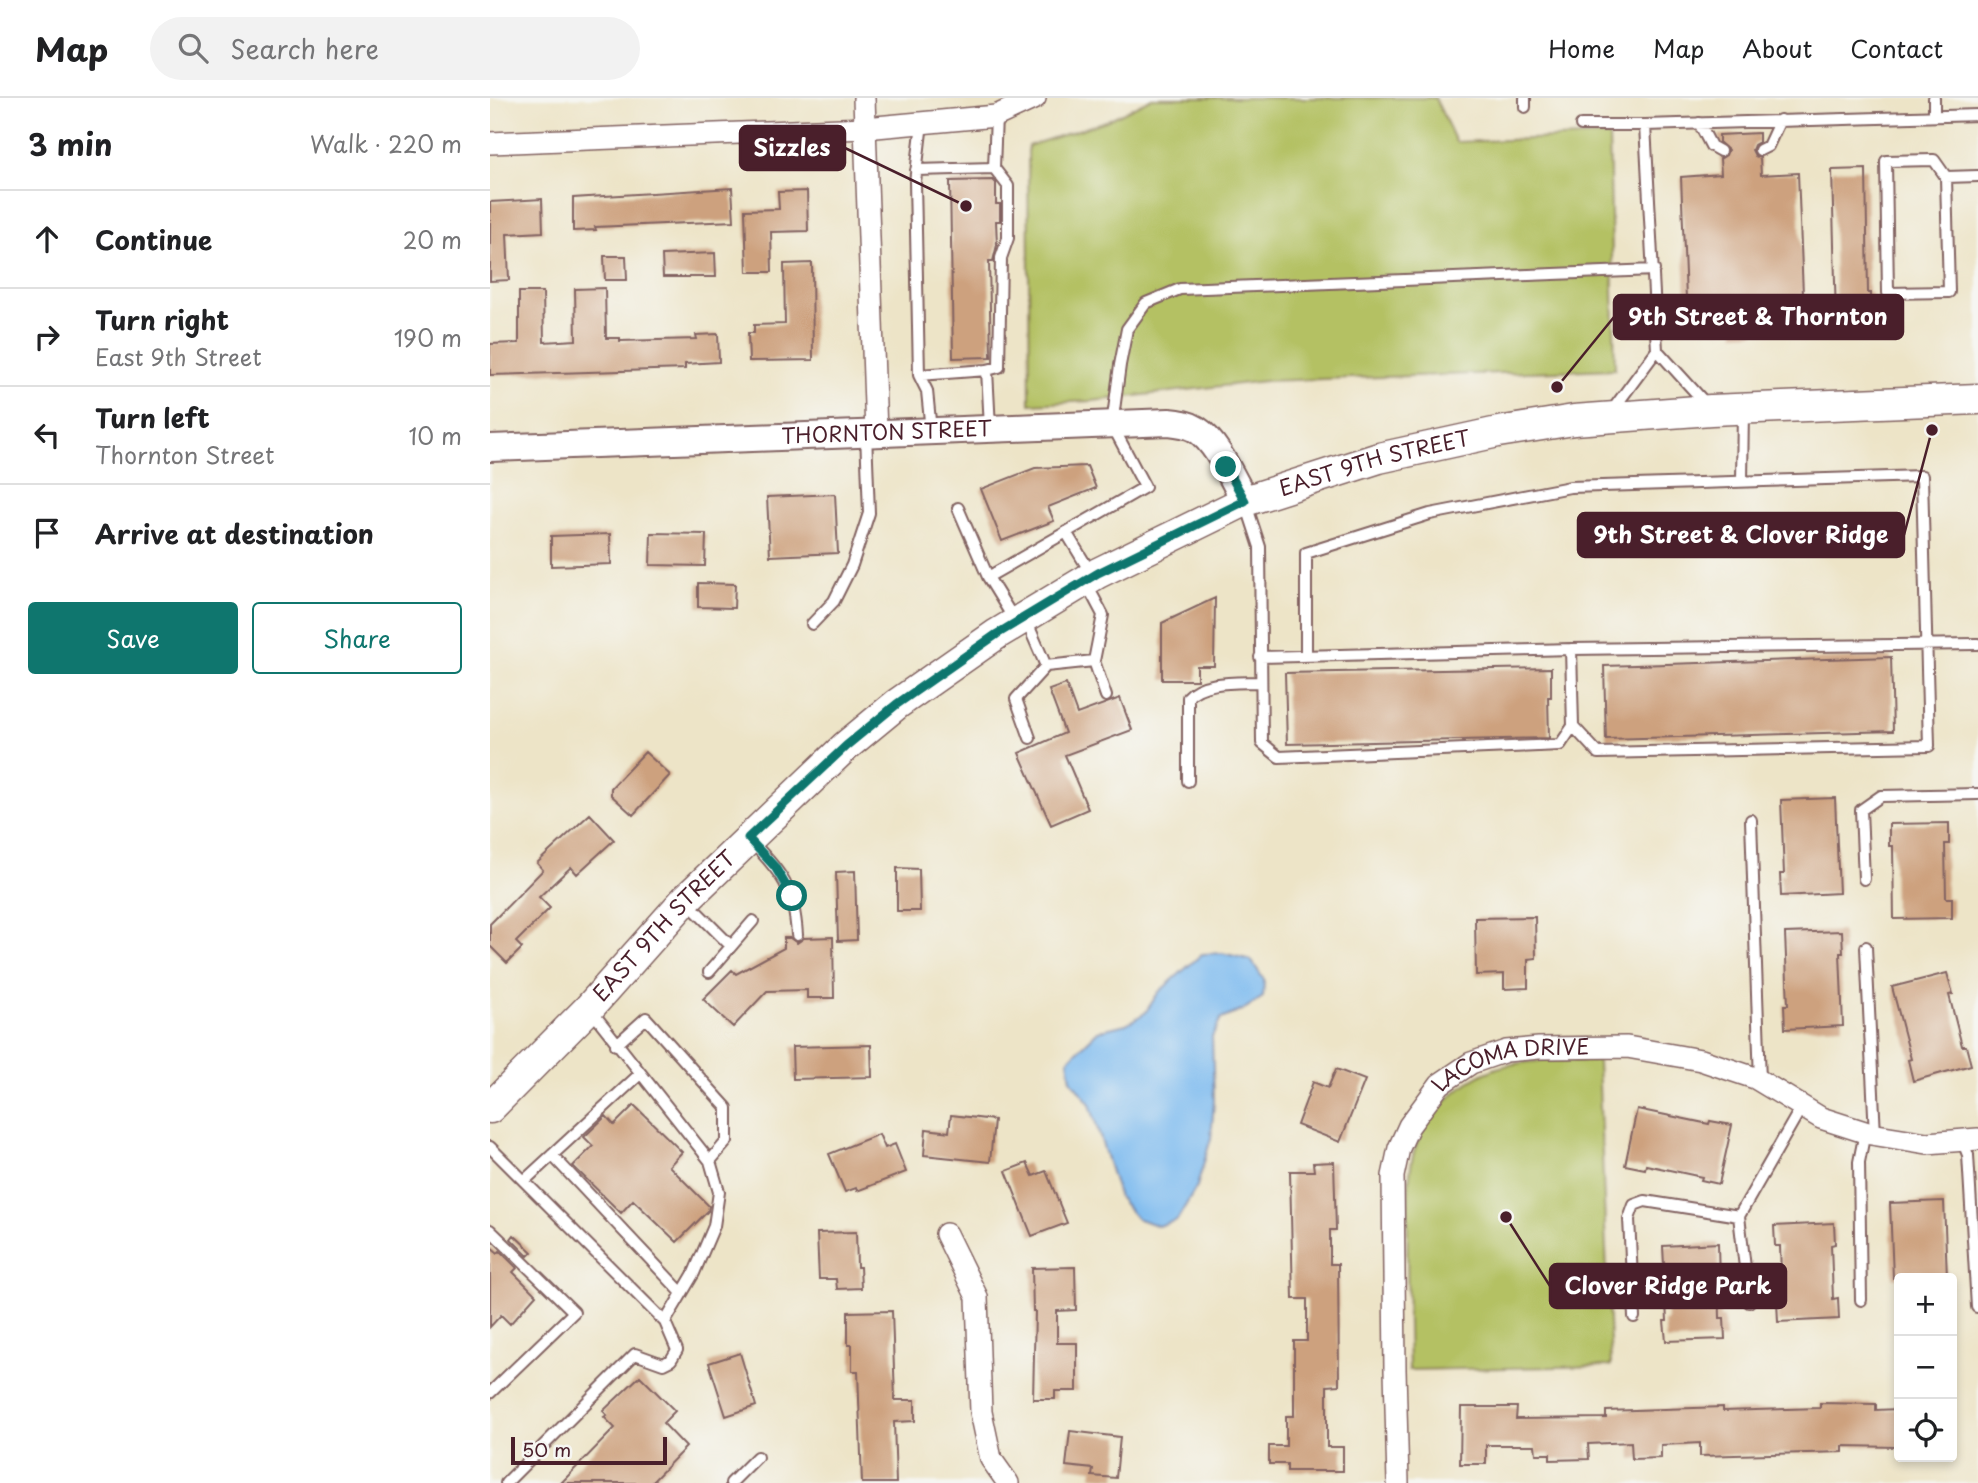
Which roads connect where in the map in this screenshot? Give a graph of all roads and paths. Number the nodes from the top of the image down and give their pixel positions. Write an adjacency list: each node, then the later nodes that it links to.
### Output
1 (864, 98): 12 (street)
2 (1035, 98): 5 (street)
3 (1934, 98): 6 (lane)
4 (1978, 115): 6 (lane)
5 (996, 116): 8 (street); 16 (lane)
6 (1934, 116): 7 (lane)
7 (1780, 120): 9 (lane); 14 (lane)
8 (922, 123): 12 (street); 17 (lane)
9 (1699, 123): 11 (lane); 15 (lane)
10 (1581, 125): 11 (lane)
11 (1645, 125): 20 (lane)
12 (865, 128): 13 (street); 31 (street)
13 (490, 143)
14 (1760, 150)
15 (1720, 151)
16 (994, 168): 17 (lane); 22 (lane)
17 (916, 170): 23 (lane)
18 (1978, 176): 19 (lane)
19 (1946, 177): 19 (lane)
20 (1654, 270): 21 (lane); 28 (lane)
21 (1657, 350): 25 (lane); 27 (lane)
22 (987, 370): 23 (lane); 29 (lane)
23 (919, 375): 30 (lane)
24 (1978, 399): 26 (main road, EAST 9TH STREET)
25 (1711, 410): 26 (main road, EAST 9TH STREET); 27 (main road, EAST 9TH STREET)
26 (1743, 410): 33 (lane)
27 (1607, 417): 34 (main road, EAST 9TH STREET)
28 (1112, 425): 29 (street, THORNTON STREET); 34 (street, THORNTON STREET); 36 (lane)
29 (990, 428): 30 (street, THORNTON STREET)
30 (931, 430): 31 (street, THORNTON STREET)
31 (871, 433): 32 (street, THORNTON STREET); 40 (lane)
32 (490, 448)
33 (1742, 481): 41 (lane); 44 (lane)
34 (1245, 501): 38 (main road, EAST 9TH STREET); 45 (lane)
35 (958, 508): 37 (lane)
36 (1066, 532): 37 (lane); 38 (lane)
37 (988, 577): 39 (lane)
38 (1089, 579): 39 (main road, EAST 9TH STREET); 46 (lane)
39 (1020, 620): 47 (lane); 55 (main road, EAST 9TH STREET)
40 (812, 624)
41 (1926, 644): 42 (lane); 43 (lane); 50 (lane)
42 (1978, 644)
43 (1571, 649): 44 (lane); 50 (lane)
44 (1306, 655): 45 (lane)
45 (1260, 657): 48 (lane)
46 (1094, 661): 47 (lane); 49 (lane)
47 (1046, 666): 51 (lane)
48 (1260, 682): 50 (lane); 52 (lane)
49 (1106, 696)
50 (1573, 726)
51 (1030, 738)
52 (1188, 781)
53 (1978, 794): 56 (lane)
54 (1751, 820): 66 (lane)
55 (748, 838): 57 (main road, EAST 9TH STREET); 59 (lane)
56 (1864, 879)
57 (685, 900): 60 (lane); 63 (main road, EAST 9TH STREET)
58 (753, 921): 60 (lane)
59 (797, 935)
60 (731, 946): 62 (lane)
61 (1866, 947): 69 (lane)
62 (709, 972)
63 (589, 1008): 64 (lane); 68 (main road, EAST 9TH STREET)
64 (616, 1045): 65 (lane); 73 (lane)
65 (640, 1074): 72 (lane); 73 (lane)
66 (1760, 1081): 67 (street, LACOMA DRIVE); 89 (street, LACOMA DRIVE)
67 (1802, 1107): 69 (street, LACOMA DRIVE); 75 (lane)
68 (490, 1108)
69 (1870, 1133): 70 (street, LACOMA DRIVE); 79 (lane)
70 (1970, 1140): 81 (lane)
71 (490, 1147): 74 (lane)
72 (552, 1155): 74 (lane); 78 (lane)
73 (710, 1161): 78 (lane)
74 (524, 1181): 83 (lane)
75 (1739, 1216): 80 (lane); 82 (lane)
76 (490, 1230): 84 (lane)
77 (946, 1234): 88 (street)
78 (682, 1293): 83 (lane)
79 (1861, 1300)
80 (1749, 1302)
81 (1977, 1307)
82 (1633, 1317)
83 (665, 1322): 86 (lane)
84 (490, 1393)
85 (757, 1457): 87 (lane)
86 (506, 1483)
87 (731, 1483)
88 (1009, 1483)
89 (1398, 1483)

